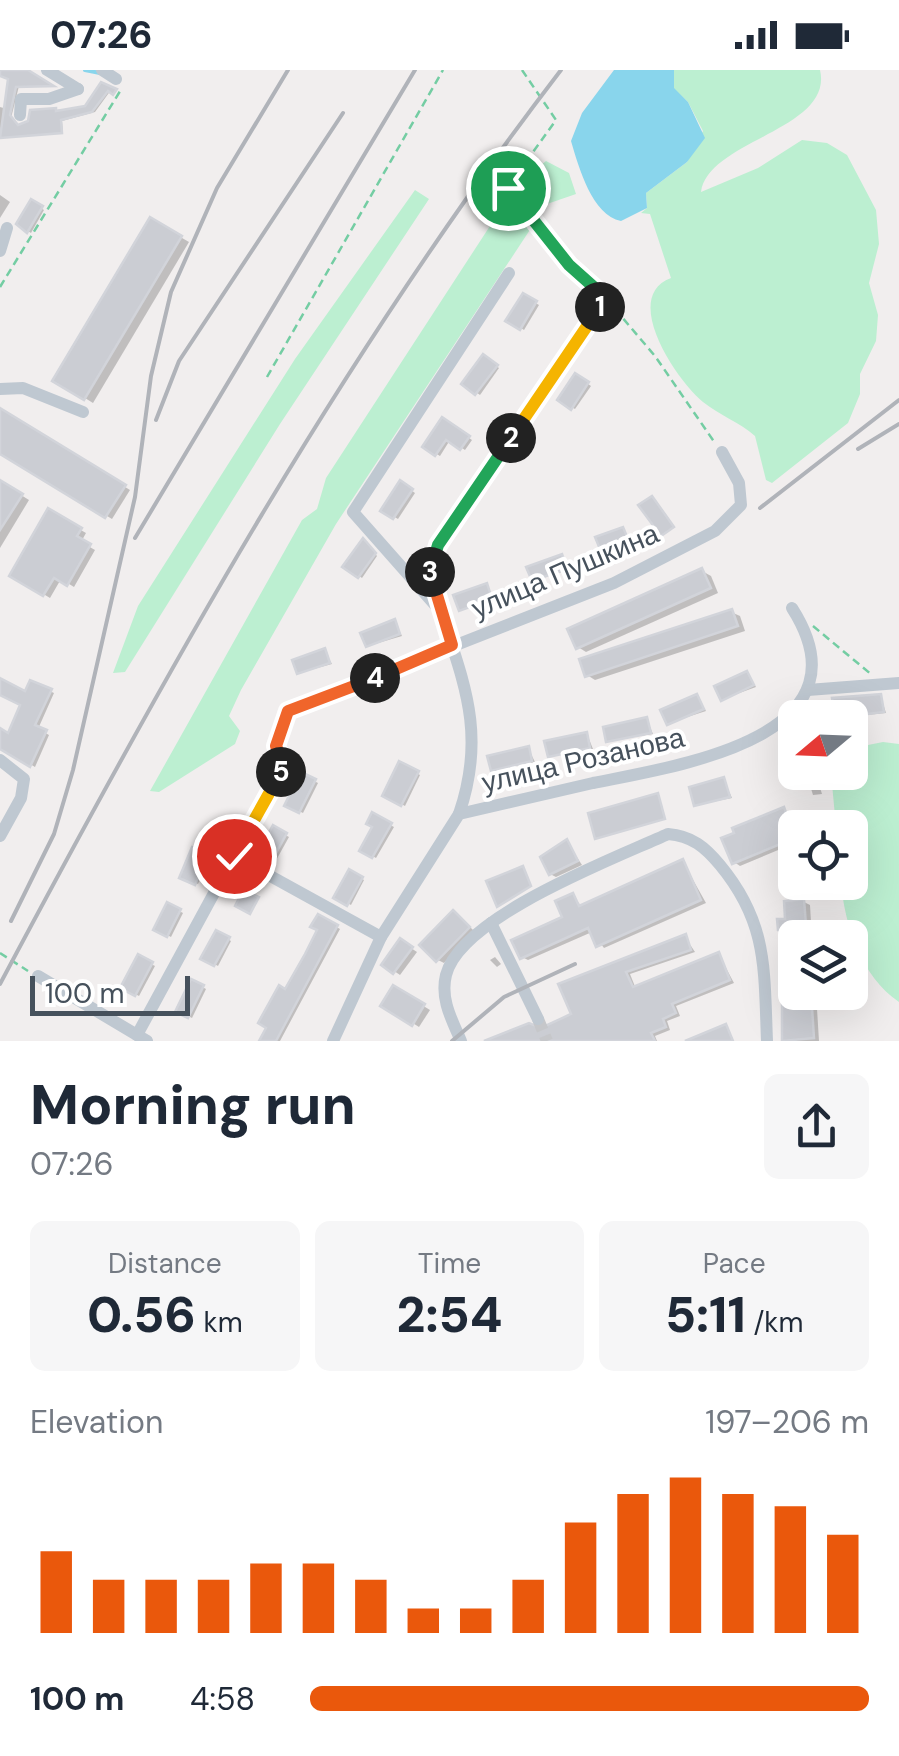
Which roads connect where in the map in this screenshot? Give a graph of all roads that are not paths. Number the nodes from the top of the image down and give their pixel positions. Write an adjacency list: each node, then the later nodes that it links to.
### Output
1 (47, 70): 4 (street)
2 (102, 70): 3 (street)
3 (120, 83)
4 (20, 115)
5 (7, 228): 6 (street)
6 (0, 251)
7 (509, 273): 13 (street)
8 (606, 298): 13 (street)
9 (0, 389): 10 (street)
10 (83, 412)
11 (722, 452): 14 (street, улица Пушкина)
12 (794, 611): 16 (street)
13 (440, 612): 14 (street)
14 (452, 645): 17 (street, улица Пушкина); 20 (street)
15 (899, 683): 16 (street)
16 (808, 690): 20 (street, улица Розанова)
17 (288, 711)
18 (0, 760): 21 (street)
19 (284, 766): 22 (street)
20 (459, 814): 24 (street, улица Розанова)
21 (0, 836)
22 (234, 856): 24 (street); 27 (street)
23 (491, 923): 26 (street); 29 (street); 30 (street)
24 (382, 937): 28 (street, улица Розанова)
25 (38, 976): 27 (street)
26 (538, 1019)
27 (142, 1038)
28 (333, 1041)
29 (461, 1041)
30 (767, 1041)

